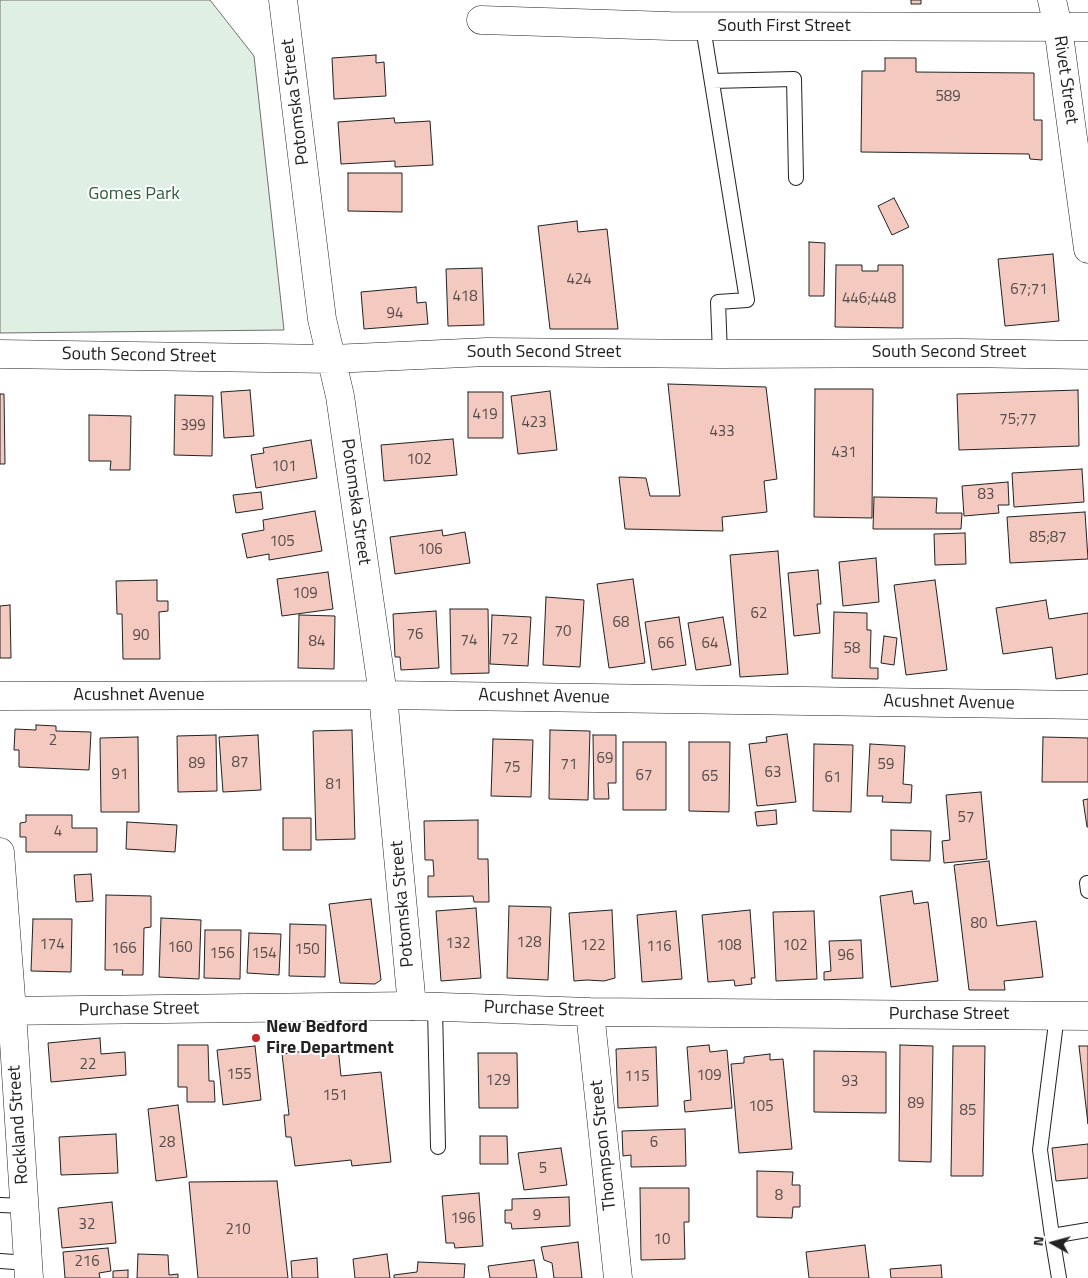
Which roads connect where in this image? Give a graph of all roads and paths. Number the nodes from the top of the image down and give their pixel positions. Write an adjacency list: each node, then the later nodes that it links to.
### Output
1 (283, 0): 13 (street, Potomska Street)
2 (1052, 0): 5 (street, Rivet Street)
3 (481, 20): 4 (street, South First Street)
4 (703, 26): 5 (street, South First Street); 7 (lane)
5 (1058, 27): 6 (street, South First Street); 9 (street, Rivet Street)
6 (1088, 27)
7 (712, 80): 8 (lane); 11 (lane)
8 (796, 178)
9 (1088, 249)
10 (0, 354): 13 (street, South Second Street)
11 (720, 354): 12 (street, South Second Street); 13 (street, South Second Street)
12 (1088, 355)
13 (332, 358): 14 (street, Potomska Street)
14 (383, 695): 15 (street, Acushnet Avenue); 16 (street, Acushnet Avenue); 20 (street, Potomska Street)
15 (0, 696)
16 (1088, 705)
17 (0, 852): 21 (street, Rockland Street)
18 (1088, 883): 19 (lane)
19 (1088, 891)
20 (424, 1007): 21 (street, Purchase Street); 22 (street, Purchase Street); 25 (lane)
21 (6, 1011): 26 (street, Rockland Street)
22 (590, 1012): 23 (street, Purchase Street); 31 (street, Thompson Street)
23 (1058, 1015): 24 (street, Purchase Street); 28 (lane)
24 (1088, 1016)
25 (438, 1147)
26 (12, 1206): 30 (street, Rockland Street)
27 (1088, 1230): 28 (lane)
28 (1052, 1236): 32 (lane)
29 (0, 1261): 30 (lane)
30 (29, 1270)
31 (618, 1278)
32 (1060, 1278)

